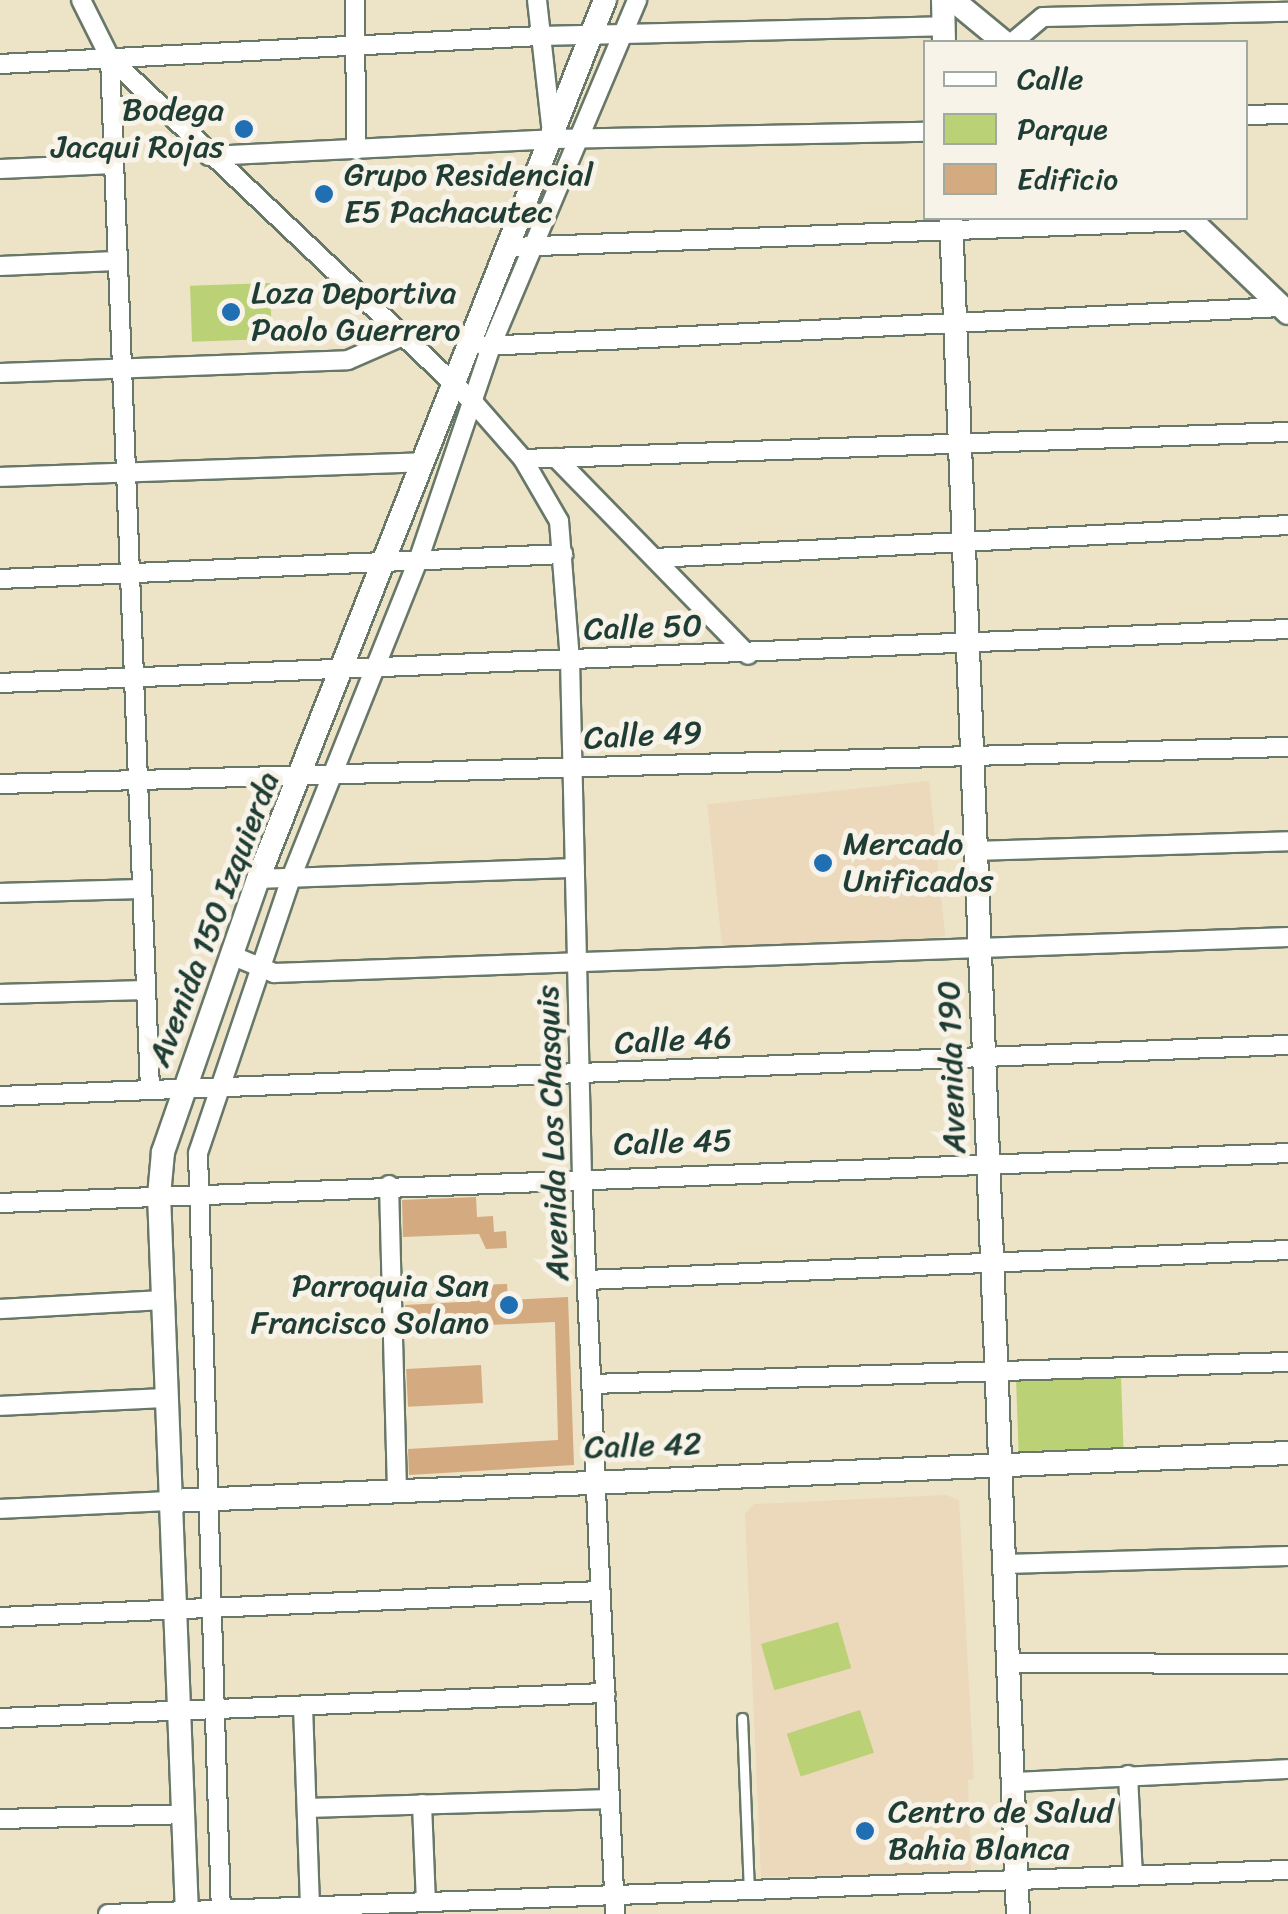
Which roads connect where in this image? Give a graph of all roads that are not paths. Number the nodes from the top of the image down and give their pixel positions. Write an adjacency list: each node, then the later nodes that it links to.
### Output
1 (81, 0): 16 (street)
2 (355, 0): 15 (street)
3 (537, 0): 10 (street)
4 (606, 0): 12 (street, Avenida 150 Izquierda)
5 (636, 0): 11 (street, Avenida 150 Izquierda)
6 (943, 0): 9 (street)
7 (953, 0): 13 (street)
8 (1288, 12): 14 (street)
9 (944, 34): 11 (street)
10 (540, 36): 12 (street); 15 (street); 22 (street)
11 (624, 37): 12 (street); 21 (street, Avenida 150 Izquierda)
12 (591, 38): 22 (street, Avenida 150 Izquierda)
13 (1002, 40)
14 (1015, 40)
15 (356, 49): 16 (street); 23 (street)
16 (110, 58): 17 (street); 24 (street, Avenida Los Chasquis); 25 (street)
17 (0, 64)
18 (1288, 114): 19 (street)
19 (1248, 116)
20 (923, 132): 21 (street)
21 (581, 139): 22 (street); 30 (street, Avenida 150 Izquierda)
22 (552, 140): 23 (street); 31 (street, Avenida 150 Izquierda)
23 (356, 150): 24 (street)
24 (209, 156): 36 (street, Avenida Los Chasquis)
25 (114, 164): 26 (street); 32 (street)
26 (0, 169)
27 (1142, 220): 29 (street)
28 (1191, 220): 34 (street)
29 (951, 224): 30 (street); 35 (street, Avenida 190)
30 (536, 246): 31 (street); 37 (street, Avenida 150 Izquierda)
31 (512, 247): 37 (street, Avenida 150 Izquierda)
32 (116, 260): 33 (street); 38 (street)
33 (0, 266)
34 (1285, 310): 35 (street)
35 (955, 322): 37 (street); 43 (street, Avenida 190)
36 (403, 336): 38 (street); 40 (street, Avenida Los Chasquis)
37 (482, 346): 40 (street, Avenida 150 Izquierda); 41 (street, Avenida 150 Izquierda)
38 (122, 368): 39 (street); 47 (street)
39 (0, 373)
40 (456, 385): 41 (street, Avenida Los Chasquis); 46 (street, Avenida 150 Izquierda)
41 (474, 403): 45 (street, Avenida Los Chasquis); 53 (street, Avenida 150 Izquierda)
42 (1288, 432): 43 (street)
43 (958, 444): 44 (street); 50 (street, Avenida 190)
44 (556, 458): 45 (street); 52 (street)
45 (524, 459): 51 (street, Avenida Los Chasquis)
46 (420, 462): 47 (street); 54 (street, Avenida 150 Izquierda)
47 (126, 471): 48 (street); 55 (street)
48 (0, 477)
49 (1288, 525): 50 (street)
50 (963, 540): 52 (street); 58 (street, Avenida 190)
51 (562, 554): 53 (street); 60 (street, Avenida Los Chasquis)
52 (655, 558): 59 (street)
53 (418, 562): 54 (street); 61 (street, Avenida 150 Izquierda)
54 (381, 564): 55 (street); 62 (street, Avenida 150 Izquierda)
55 (130, 574): 56 (street); 63 (street)
56 (0, 580)
57 (1288, 629): 58 (street, Calle 50)
58 (967, 643): 59 (street, Calle 50); 66 (street, Avenida 190)
59 (748, 654): 60 (street, Calle 50)
60 (570, 660): 61 (street, Calle 50); 68 (street, Avenida Los Chasquis)
61 (376, 669): 62 (street, Calle 50); 67 (street, Avenida 150 Izquierda)
62 (341, 671): 63 (street, Calle 50); 69 (street, Avenida 150 Izquierda)
63 (134, 679): 64 (street, Calle 50); 70 (street)
64 (0, 684)
65 (1288, 746): 66 (street, Calle 49)
66 (973, 751): 68 (street, Calle 49); 73 (street, Avenida 190)
67 (335, 770): 68 (street, Calle 49); 69 (street, Calle 49); 75 (street, Avenida 150 Izquierda)
68 (572, 770): 74 (street, Avenida Los Chasquis)
69 (305, 771): 70 (street, Calle 49); 76 (street, Avenida 150 Izquierda)
70 (138, 779): 71 (street, Calle 49); 77 (street)
71 (0, 784)
72 (1288, 841): 73 (street)
73 (975, 851): 80 (street, Avenida 190)
74 (575, 868): 75 (street); 82 (street, Avenida Los Chasquis)
75 (291, 878): 76 (street); 83 (street, Avenida 150 Izquierda)
76 (258, 879): 81 (street, Avenida 150 Izquierda)
77 (141, 888): 78 (street); 84 (street)
78 (0, 893)
79 (1288, 936): 80 (street)
80 (979, 945): 82 (street); 87 (street, Avenida 190)
81 (230, 956): 83 (street); 90 (street, Avenida 150 Izquierda)
82 (577, 964): 83 (street); 88 (street, Avenida Los Chasquis)
83 (259, 968): 89 (street, Avenida 150 Izquierda)
84 (146, 990): 85 (street); 91 (street)
85 (0, 994)
86 (1288, 1045): 87 (street, Calle 46)
87 (984, 1056): 88 (street, Calle 46); 94 (street, Avenida 190)
88 (583, 1076): 89 (street, Calle 46); 95 (street, Avenida Los Chasquis)
89 (216, 1086): 90 (street, Calle 46); 97 (street, Avenida 150 Izquierda)
90 (184, 1088): 91 (street, Calle 46); 98 (street, Avenida 150 Izquierda)
91 (150, 1090): 92 (street, Calle 46)
92 (0, 1096)
93 (1288, 1153): 94 (street, Calle 45)
94 (988, 1161): 95 (street, Calle 45); 101 (street, Avenida 190)
95 (582, 1176): 96 (street, Calle 45); 102 (street, Avenida Los Chasquis)
96 (389, 1185): 97 (street, Calle 45); 113 (street)
97 (196, 1194): 98 (street, Calle 45); 114 (street, Avenida 150 Izquierda)
98 (159, 1196): 99 (street, Calle 45); 103 (street, Avenida 150 Izquierda)
99 (0, 1203)
100 (1288, 1250): 101 (street)
101 (992, 1263): 102 (street); 106 (street, Avenida 190)
102 (587, 1280): 107 (street, Avenida Los Chasquis)
103 (163, 1300): 104 (street); 108 (street, Avenida 150 Izquierda)
104 (0, 1309)
105 (1288, 1362): 106 (street)
106 (997, 1372): 107 (street); 111 (street, Avenida 190)
107 (592, 1384): 112 (street, Avenida Los Chasquis)
108 (166, 1398): 109 (street); 115 (street, Avenida 150 Izquierda)
109 (0, 1406)
110 (1288, 1453): 111 (street, Calle 42)
111 (1001, 1466): 112 (street, Calle 42); 118 (street, Avenida 190)
112 (596, 1481): 113 (street, Calle 42); 119 (street, Avenida Los Chasquis)
113 (397, 1488): 114 (street, Calle 42)
114 (205, 1499): 115 (street, Calle 42); 120 (street, Avenida 150 Izquierda)
115 (171, 1501): 116 (street, Calle 42); 121 (street, Avenida 150 Izquierda)
116 (0, 1509)
117 (1288, 1556): 118 (street)
118 (1005, 1564): 123 (street, Avenida 190)
119 (600, 1591): 120 (street); 125 (street, Avenida Los Chasquis)
120 (210, 1604): 121 (street); 127 (street, Avenida 150 Izquierda)
121 (174, 1608): 122 (street); 128 (street, Avenida 150 Izquierda)
122 (0, 1617)
123 (1008, 1663): 124 (street); 133 (street, Avenida 190)
124 (1288, 1664)
125 (606, 1693): 126 (street); 134 (street, Avenida Los Chasquis)
126 (303, 1706): 127 (street); 136 (street)
127 (217, 1709): 128 (street); 147 (street, Avenida 150 Izquierda)
128 (181, 1710): 129 (street); 137 (street, Avenida 150 Izquierda)
129 (0, 1718)
130 (742, 1718): 142 (lane)
131 (1288, 1769): 132 (street)
132 (1128, 1776): 133 (street); 140 (street)
133 (1013, 1782): 141 (street, Avenida 190)
134 (610, 1799): 135 (street); 144 (street, Avenida Los Chasquis)
135 (422, 1804): 136 (street); 143 (street)
136 (307, 1808): 145 (street)
137 (185, 1814): 138 (street); 146 (street, Avenida 150 Izquierda)
138 (0, 1819)
139 (1288, 1870): 140 (street)
140 (1132, 1876): 141 (street)
141 (1017, 1880): 142 (street); 149 (street, Avenida 190)
142 (749, 1890): 144 (street)
143 (426, 1902): 144 (street); 145 (street)
144 (615, 1905)
145 (310, 1906): 147 (street)
146 (187, 1912): 147 (street); 148 (street)
147 (221, 1912)
148 (108, 1914)
149 (1018, 1914)

